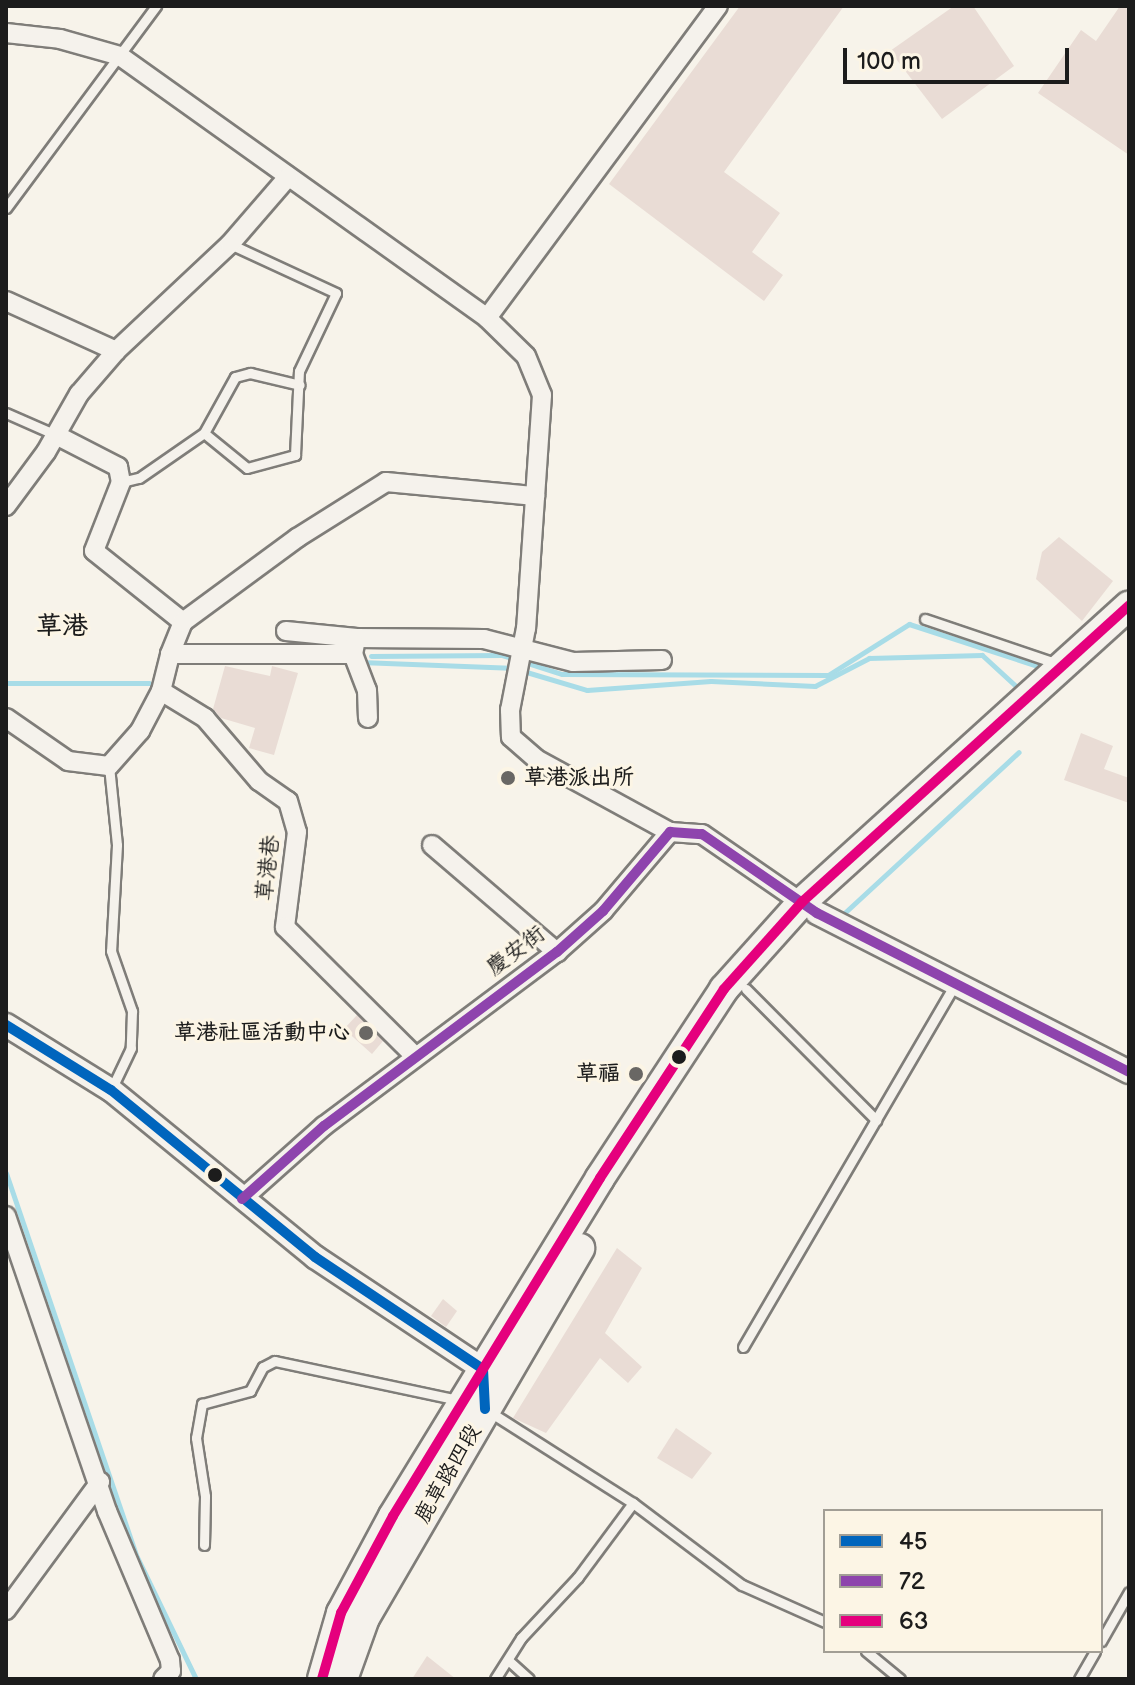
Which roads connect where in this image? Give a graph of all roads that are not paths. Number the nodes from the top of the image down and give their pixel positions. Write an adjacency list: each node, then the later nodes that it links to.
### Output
1 (156, 6): 4 (lane)
2 (718, 6): 9 (street)
3 (6, 33): 4 (street)
4 (120, 56): 5 (street); 6 (lane)
5 (288, 177): 7 (street); 9 (street)
6 (6, 208)
7 (230, 244): 10 (street); 11 (lane)
8 (6, 301): 10 (street)
9 (487, 318): 16 (street)
10 (116, 351): 14 (street)
11 (300, 385): 13 (lane); 13 (lane)
12 (6, 413): 14 (lane)
13 (204, 433): 15 (lane)
14 (56, 435): 15 (street); 17 (street)
15 (121, 482): 20 (street)
16 (535, 496): 20 (street); 24 (street)
17 (6, 506)
18 (1129, 606): 27 (main road, 鹿草路四段)
19 (925, 619): 27 (lane)
20 (183, 622): 25 (street)
21 (1129, 630): 34 (main road, 鹿草路四段)
22 (286, 631): 23 (street)
23 (355, 646): 24 (street); 25 (street); 30 (street)
24 (523, 650): 26 (street); 32 (street)
25 (170, 654): 28 (street)
26 (662, 660)
27 (1062, 665): 34 (main road, 鹿草路四段)
28 (161, 691): 31 (street); 39 (street, 草港巷)
29 (6, 718): 31 (street)
30 (368, 718)
31 (109, 766): 41 (lane)
32 (670, 832): 34 (street); 35 (street, 慶安街)
33 (432, 845): 35 (street)
34 (810, 908): 36 (street); 37 (main road, 鹿草路四段); 46 (main road, 鹿草路四段)
35 (557, 952): 39 (street, 慶安街)
36 (955, 984): 40 (street); 42 (lane)
37 (746, 989): 42 (lane); 47 (main road, 鹿草路四段)
38 (6, 1025): 41 (street)
39 (415, 1056): 43 (street, 慶安街)
40 (1129, 1072)
41 (111, 1090): 43 (street)
42 (876, 1120): 45 (lane)
43 (242, 1199): 46 (street)
44 (6, 1216): 48 (street)
45 (743, 1347)
46 (483, 1369): 47 (main road, 鹿草路四段)
47 (474, 1405): 49 (lane); 50 (lane); 59 (main road, 鹿草路四段); 60 (main road, 鹿草路四段)
48 (100, 1482): 52 (street); 58 (street)
49 (633, 1503): 53 (lane); 57 (lane)
50 (204, 1545)
51 (1129, 1592): 54 (lane)
52 (6, 1610)
53 (823, 1621)
54 (1103, 1638)
55 (868, 1653): 63 (lane)
56 (1094, 1653): 64 (lane)
57 (508, 1660): 61 (lane); 62 (lane)
58 (163, 1679)
59 (322, 1679)
60 (343, 1679)
61 (495, 1679)
62 (529, 1679)
63 (900, 1679)
64 (1079, 1679)

